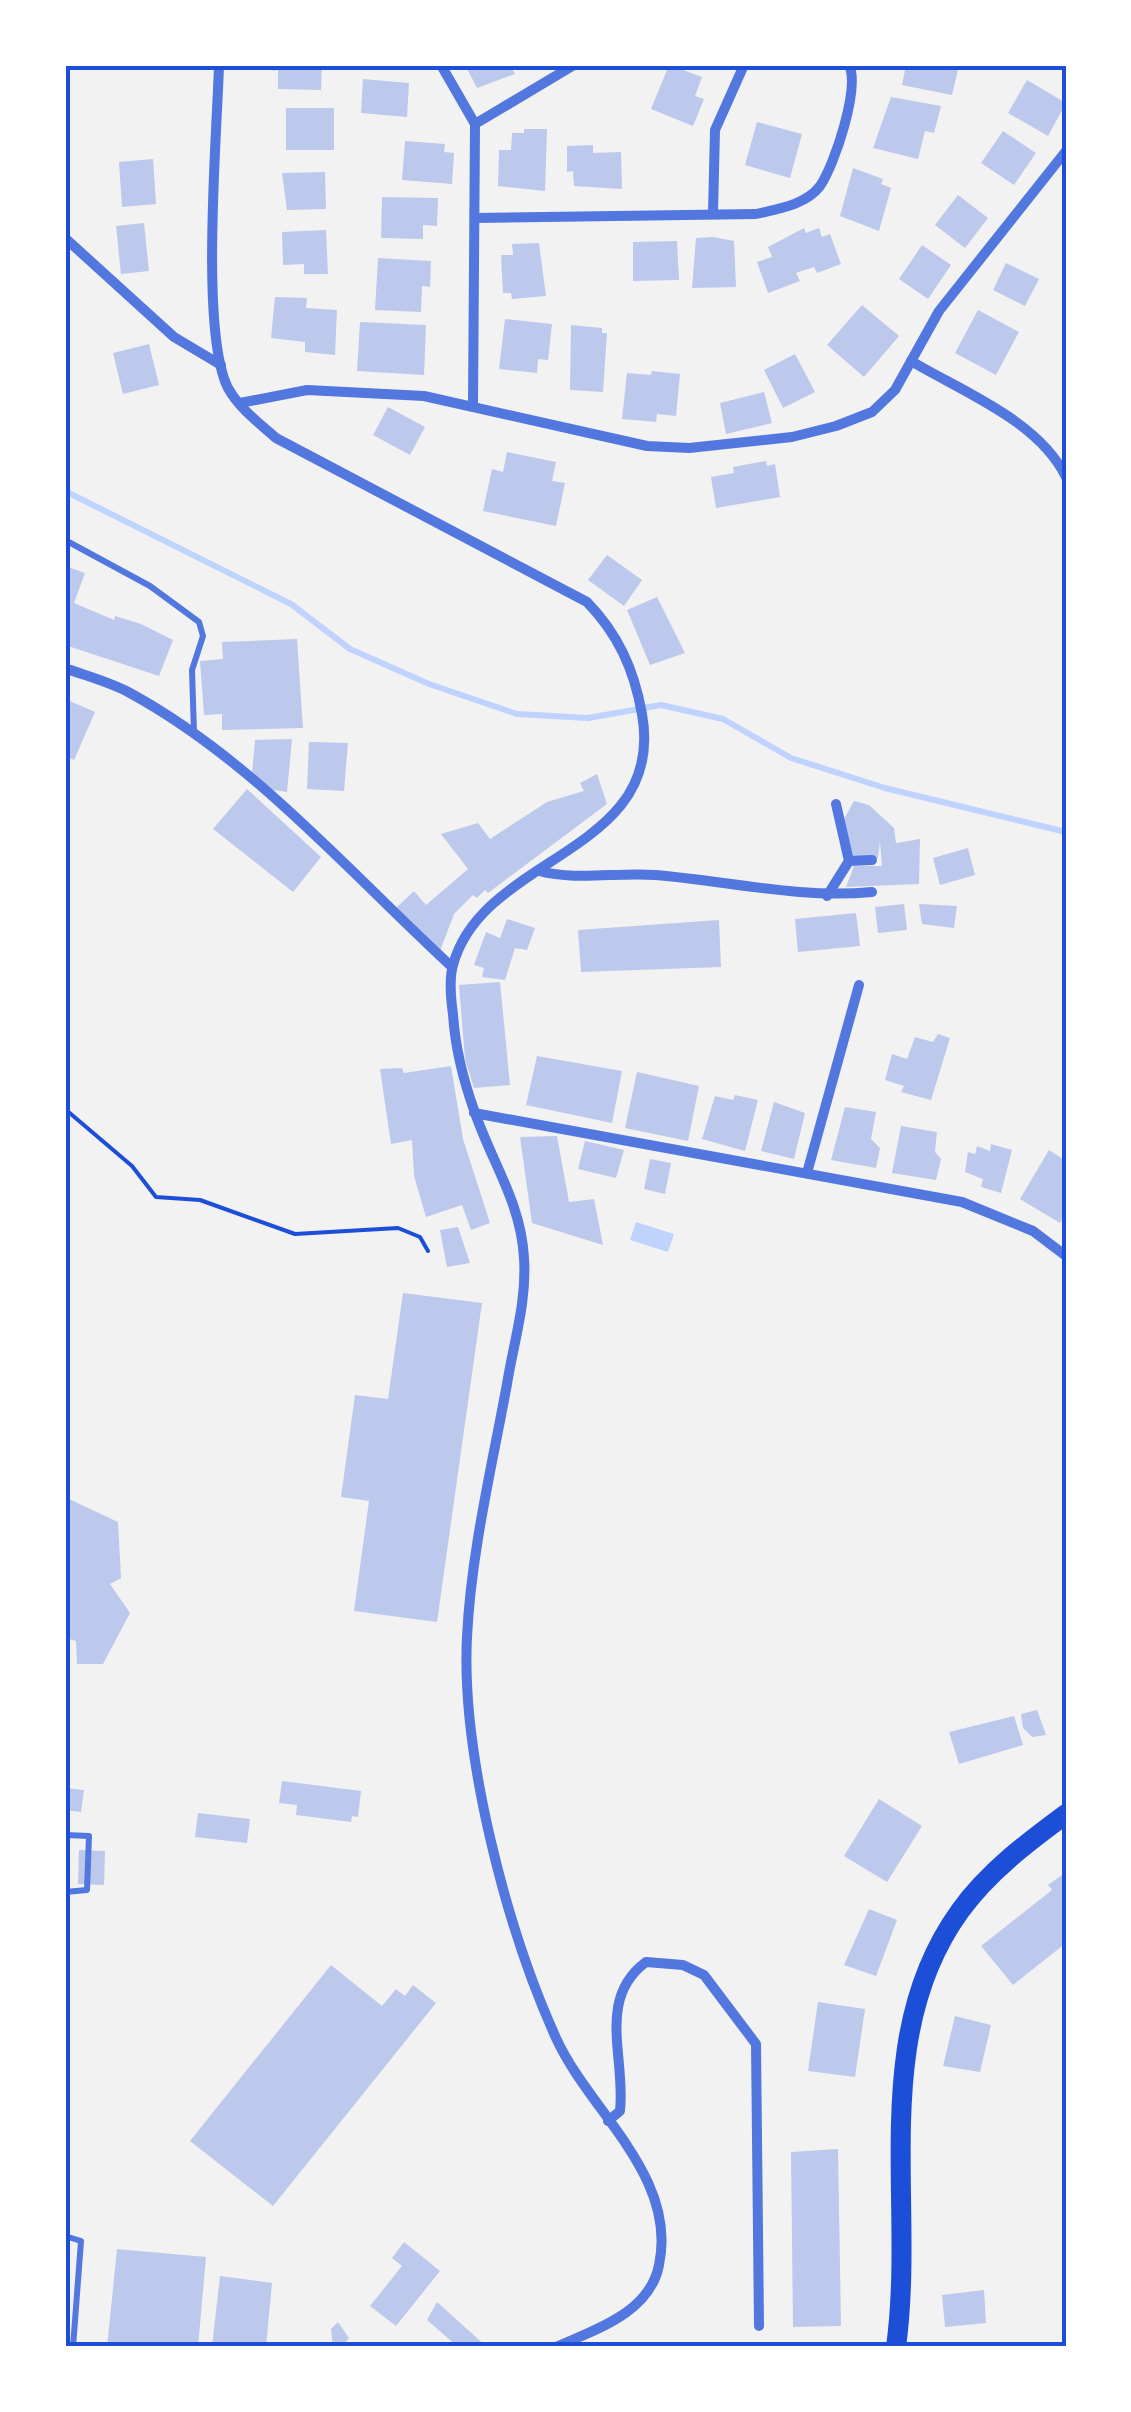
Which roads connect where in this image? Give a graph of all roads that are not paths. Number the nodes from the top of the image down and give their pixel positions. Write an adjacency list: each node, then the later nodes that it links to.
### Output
1 (218, 65): 12 (street)
2 (441, 65): 6 (street)
3 (574, 65): 6 (street)
4 (744, 65): 8 (street)
5 (849, 65): 8 (street)
6 (474, 124): 9 (street)
7 (1066, 152): 11 (street)
8 (713, 213): 9 (street)
9 (475, 218): 14 (street)
10 (65, 238): 12 (street)
11 (911, 361): 14 (street); 15 (street)
12 (221, 365): 13 (street)
13 (240, 403): 14 (street); 22 (street)
14 (473, 405)
15 (1066, 477)
16 (65, 540): 18 (lane)
17 (65, 668): 18 (street)
18 (194, 734): 25 (street)
19 (836, 804): 21 (street)
20 (872, 860): 21 (street)
21 (849, 861): 24 (street)
22 (539, 871): 24 (street); 25 (street)
23 (872, 892): 24 (street)
24 (828, 896)
25 (452, 967): 27 (street)
26 (859, 985): 28 (street)
27 (474, 1113): 28 (street); 33 (street)
28 (807, 1173): 29 (street)
29 (1066, 1256)
30 (1066, 1814): 38 (main road)
31 (65, 1834): 32 (lane)
32 (65, 1892)
33 (608, 2120): 35 (street); 37 (street)
34 (65, 2236): 36 (lane)
35 (759, 2326)
36 (74, 2347)
37 (556, 2347)
38 (896, 2347)

